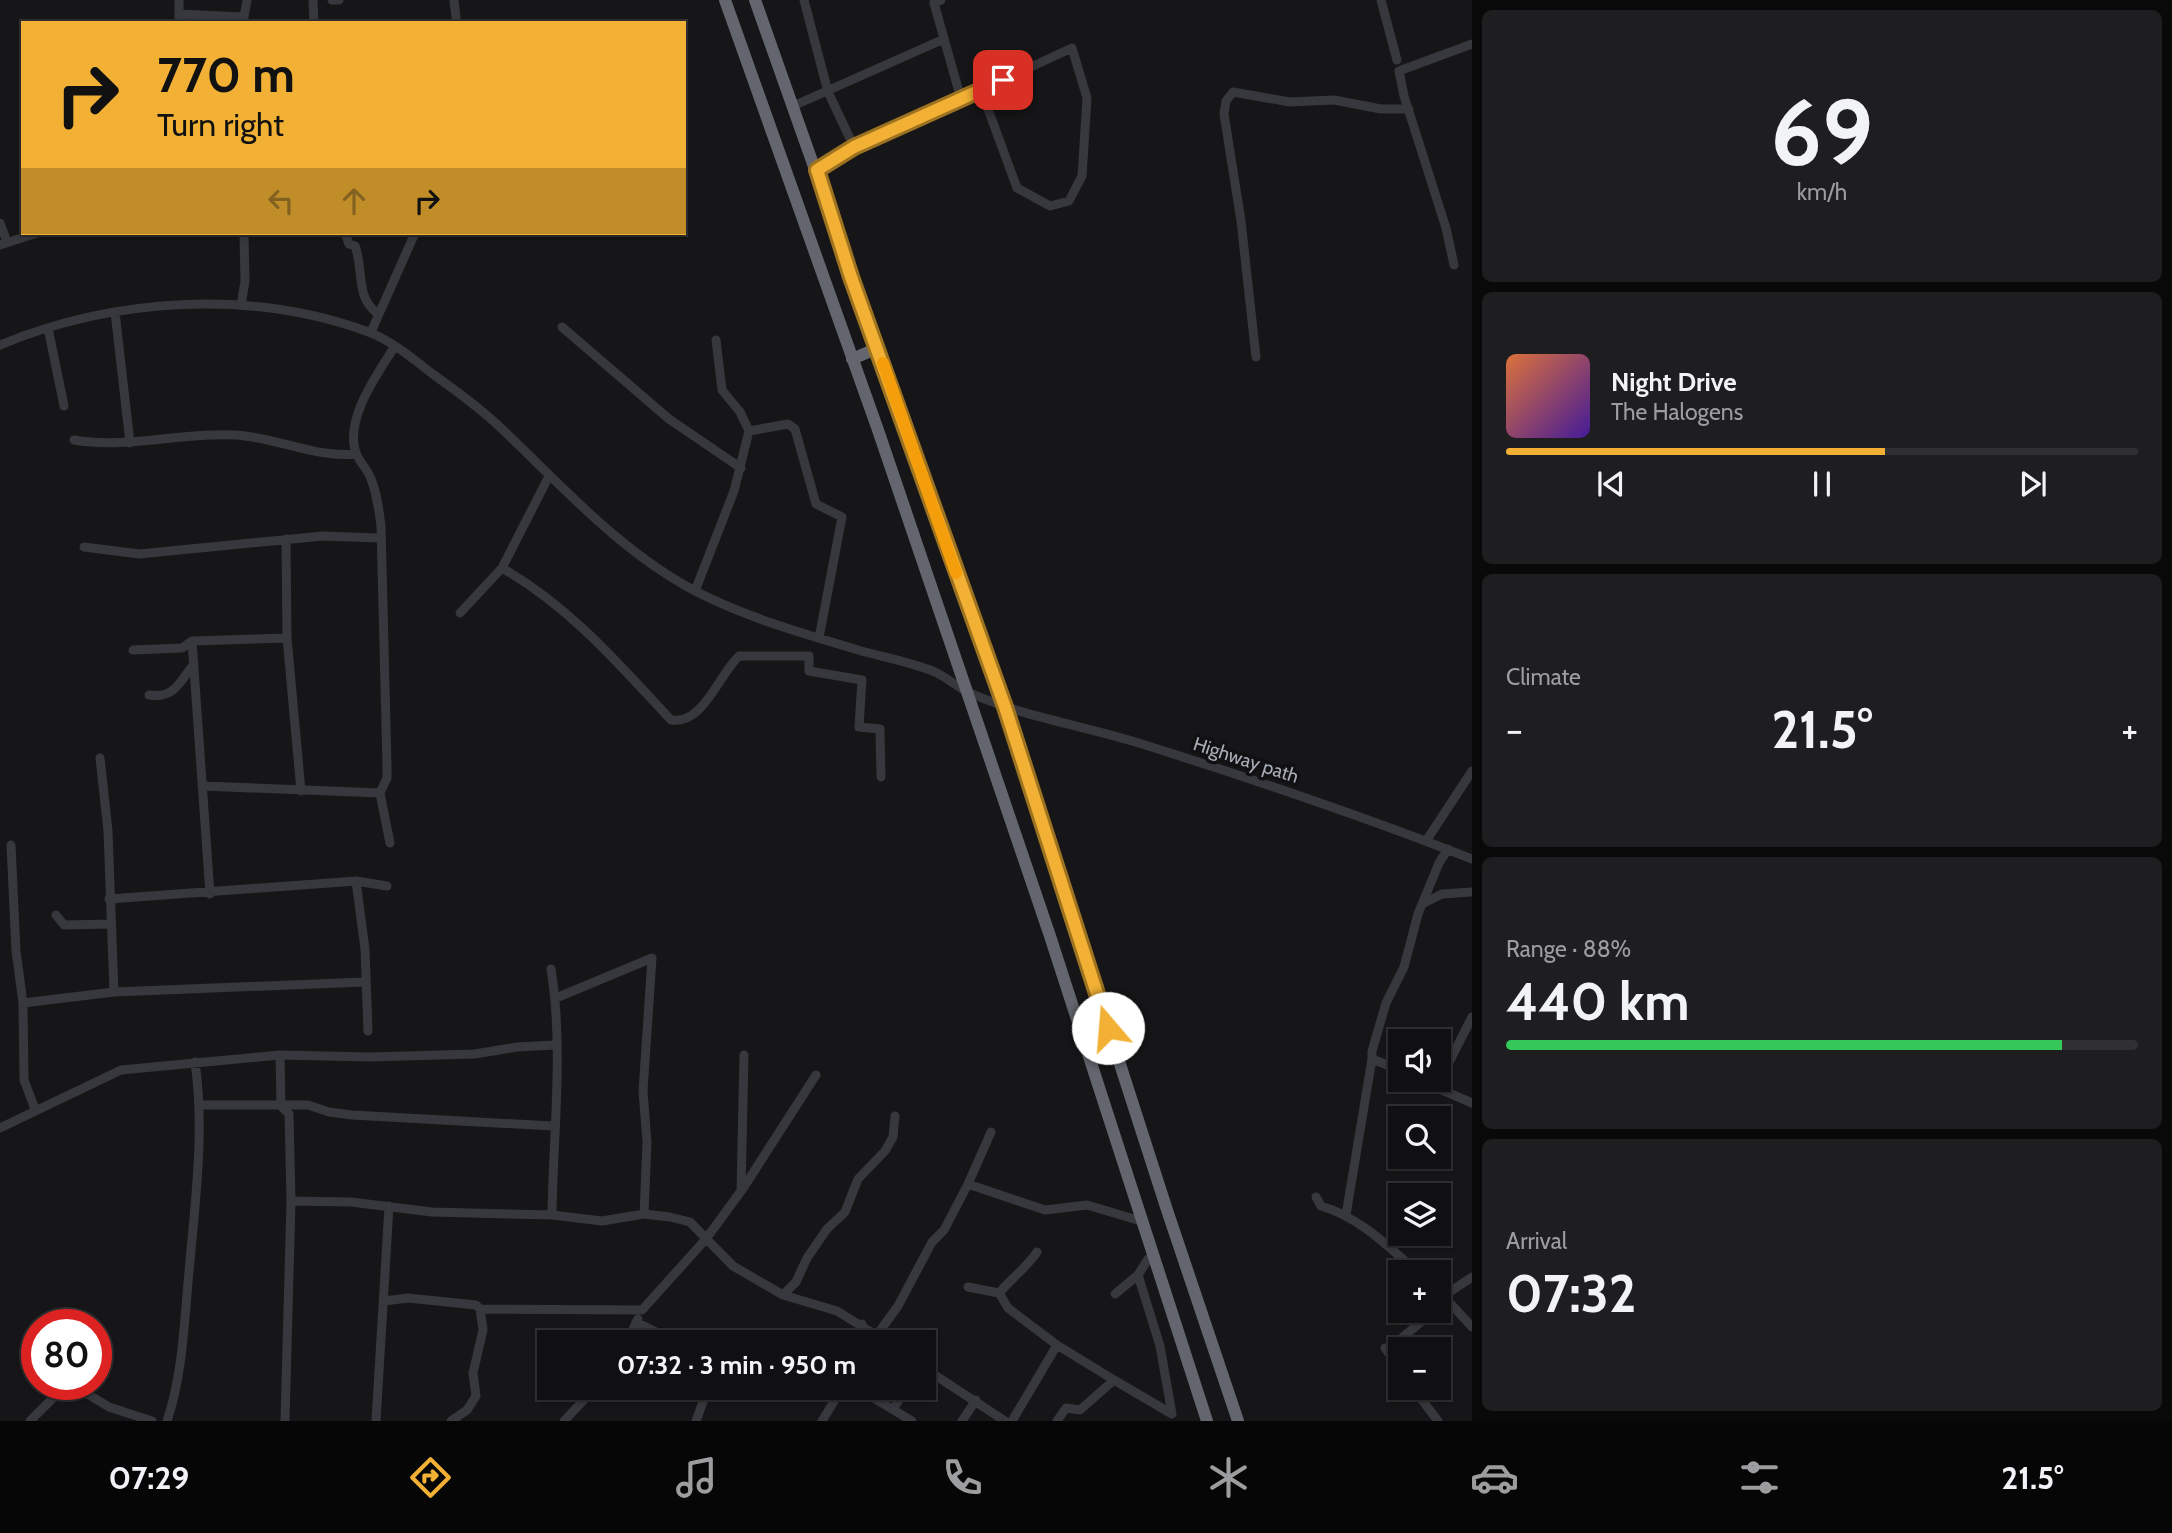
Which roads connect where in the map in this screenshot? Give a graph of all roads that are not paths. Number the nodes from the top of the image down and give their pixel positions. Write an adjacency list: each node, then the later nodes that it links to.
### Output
1 (178, 0): 12 (street)
2 (247, 0): 14 (street)
3 (313, 0): 15 (street)
4 (332, 0): 5 (street)
5 (339, 0)
6 (454, 0): 13 (street)
7 (725, 0): 44 (highway)
8 (755, 0): 22 (highway)
9 (804, 0): 20 (street)
10 (1381, 0): 18 (street)
11 (936, 1): 16 (street)
12 (179, 18): 14 (street)
13 (456, 18)
14 (243, 20)
15 (314, 21)
16 (944, 39): 20 (street); 21 (street)
17 (1472, 44): 23 (street)
18 (1397, 60)
19 (981, 90): 19 (street); 21 (street)
20 (827, 91): 22 (street); 24 (street)
21 (961, 99): 24 (street)
22 (793, 106): 25 (highway)
23 (1409, 108): 32 (street); 43 (street)
24 (854, 147): 25 (street)
25 (817, 170): 41 (highway)
26 (0, 223): 31 (street)
27 (31, 235): 31 (street)
28 (244, 235): 33 (street)
29 (346, 235): 35 (street)
30 (414, 235): 35 (street)
31 (3, 244)
32 (1454, 265)
33 (241, 305): 34 (street, Highway path); 38 (street, Highway path)
34 (116, 312): 37 (street, Highway path); 48 (street)
35 (377, 313): 38 (street)
36 (562, 327): 50 (street)
37 (48, 328): 40 (street, Highway path); 45 (street)
38 (371, 332): 42 (street, Highway path)
39 (716, 340): 46 (street)
40 (0, 345)
41 (877, 345): 44 (highway); 65 (highway)
42 (395, 346): 49 (street); 51 (street, Highway path)
43 (1256, 357)
44 (852, 359): 63 (highway)
45 (64, 406)
46 (749, 431): 50 (street); 59 (street)
47 (75, 440): 48 (street)
48 (130, 443): 49 (street)
49 (356, 454): 52 (street)
50 (741, 468): 56 (street)
51 (549, 476): 55 (street); 56 (street, Highway path)
52 (379, 538): 53 (street); 71 (street)
53 (286, 539): 54 (street); 58 (street)
54 (84, 547)
55 (502, 568): 57 (street); 68 (street)
56 (695, 591): 59 (street, Highway path)
57 (460, 613)
58 (287, 638): 60 (street); 70 (street)
59 (819, 639): 63 (street, Highway path)
60 (192, 641): 61 (street); 62 (street)
61 (133, 650)
62 (194, 664): 64 (street); 69 (street)
63 (966, 692): 65 (street, Highway path); 118 (highway)
64 (149, 695)
65 (1005, 707): 72 (street, Highway path); 173 (highway)
66 (100, 758): 81 (street)
67 (1472, 771): 72 (street)
68 (881, 777)
69 (202, 786): 70 (street); 80 (street)
70 (301, 791): 71 (street)
71 (380, 793): 73 (street)
72 (1426, 841): 75 (street, Highway path)
73 (390, 843)
74 (11, 845): 89 (street)
75 (1448, 849): 76 (street, Highway path); 82 (street)
76 (1472, 859)
77 (356, 881): 78 (street); 80 (street); 86 (street)
78 (387, 886)
79 (1472, 892): 82 (street)
80 (210, 894): 81 (street)
81 (109, 899): 84 (street)
82 (1424, 903): 96 (street)
83 (56, 915): 84 (street)
84 (111, 923): 87 (street)
85 (551, 968): 88 (street)
86 (364, 982): 87 (street); 91 (street)
87 (114, 992): 89 (street)
88 (556, 998): 92 (street); 115 (street)
89 (23, 1003): 104 (street)
90 (1472, 1017): 95 (street)
91 (368, 1031)
92 (556, 1045): 93 (street); 106 (street)
93 (280, 1055): 97 (street); 103 (street)
94 (744, 1055): 110 (street)
95 (1451, 1058)
96 (1372, 1059): 98 (street); 117 (street)
97 (195, 1062): 102 (street); 104 (street)
98 (1388, 1065)
99 (816, 1075): 110 (street)
100 (1446, 1092): 101 (street)
101 (1472, 1103)
102 (201, 1105): 103 (street); 160 (street)
103 (282, 1106): 106 (street); 112 (street)
104 (35, 1109): 107 (street)
105 (895, 1116): 129 (street)
106 (553, 1126): 116 (street)
107 (0, 1128)
108 (991, 1132): 109 (street)
109 (968, 1184): 118 (street); 143 (street)
110 (741, 1191): 120 (street)
111 (1316, 1197): 117 (street)
112 (291, 1200): 113 (street); 161 (street)
113 (390, 1206): 114 (street); 119 (street)
114 (405, 1208): 116 (street); 119 (street)
115 (645, 1214): 116 (street); 120 (street)
116 (552, 1215)
117 (1346, 1215): 123 (street)
118 (1141, 1221): 122 (highway)
119 (389, 1224): 131 (street)
120 (706, 1239): 129 (street); 134 (street)
121 (1037, 1252): 128 (street)
122 (1154, 1258): 124 (street); 172 (highway)
123 (1402, 1260)
124 (1138, 1275): 130 (street); 147 (street)
125 (1472, 1277): 127 (street)
126 (968, 1287): 128 (street)
127 (1451, 1291)
128 (999, 1293): 145 (street)
129 (783, 1294): 137 (street)
130 (1115, 1294)
131 (384, 1301): 133 (street); 162 (street)
132 (1451, 1304): 138 (street)
133 (480, 1309): 134 (street); 163 (street)
134 (642, 1310): 135 (street)
135 (636, 1322): 139 (street); 140 (street)
136 (1420, 1323): 144 (street)
137 (862, 1324): 141 (street); 142 (street)
138 (1472, 1327)
139 (632, 1330)
140 (652, 1330)
141 (859, 1330)
142 (870, 1330)
143 (881, 1330)
144 (1403, 1337)
145 (1057, 1346): 147 (street); 170 (street)
146 (936, 1375): 155 (street)
147 (1114, 1380): 171 (street)
148 (52, 1400): 158 (street)
149 (97, 1400): 159 (street)
150 (584, 1400): 164 (street)
151 (704, 1400): 165 (street)
152 (834, 1400): 166 (street)
153 (880, 1400): 157 (street)
154 (899, 1400): 157 (street)
155 (976, 1400): 168 (street); 169 (street)
156 (1422, 1400): 174 (street)
157 (894, 1408): 167 (street)
158 (30, 1421)
159 (152, 1421)
160 (167, 1421)
161 (285, 1421)
162 (376, 1421)
163 (451, 1421)
164 (564, 1421)
165 (696, 1421)
166 (821, 1421)
167 (912, 1421)
168 (962, 1421)
169 (1005, 1421)
170 (1012, 1421)
171 (1057, 1421)
172 (1207, 1421)
173 (1238, 1421)
174 (1438, 1421)

